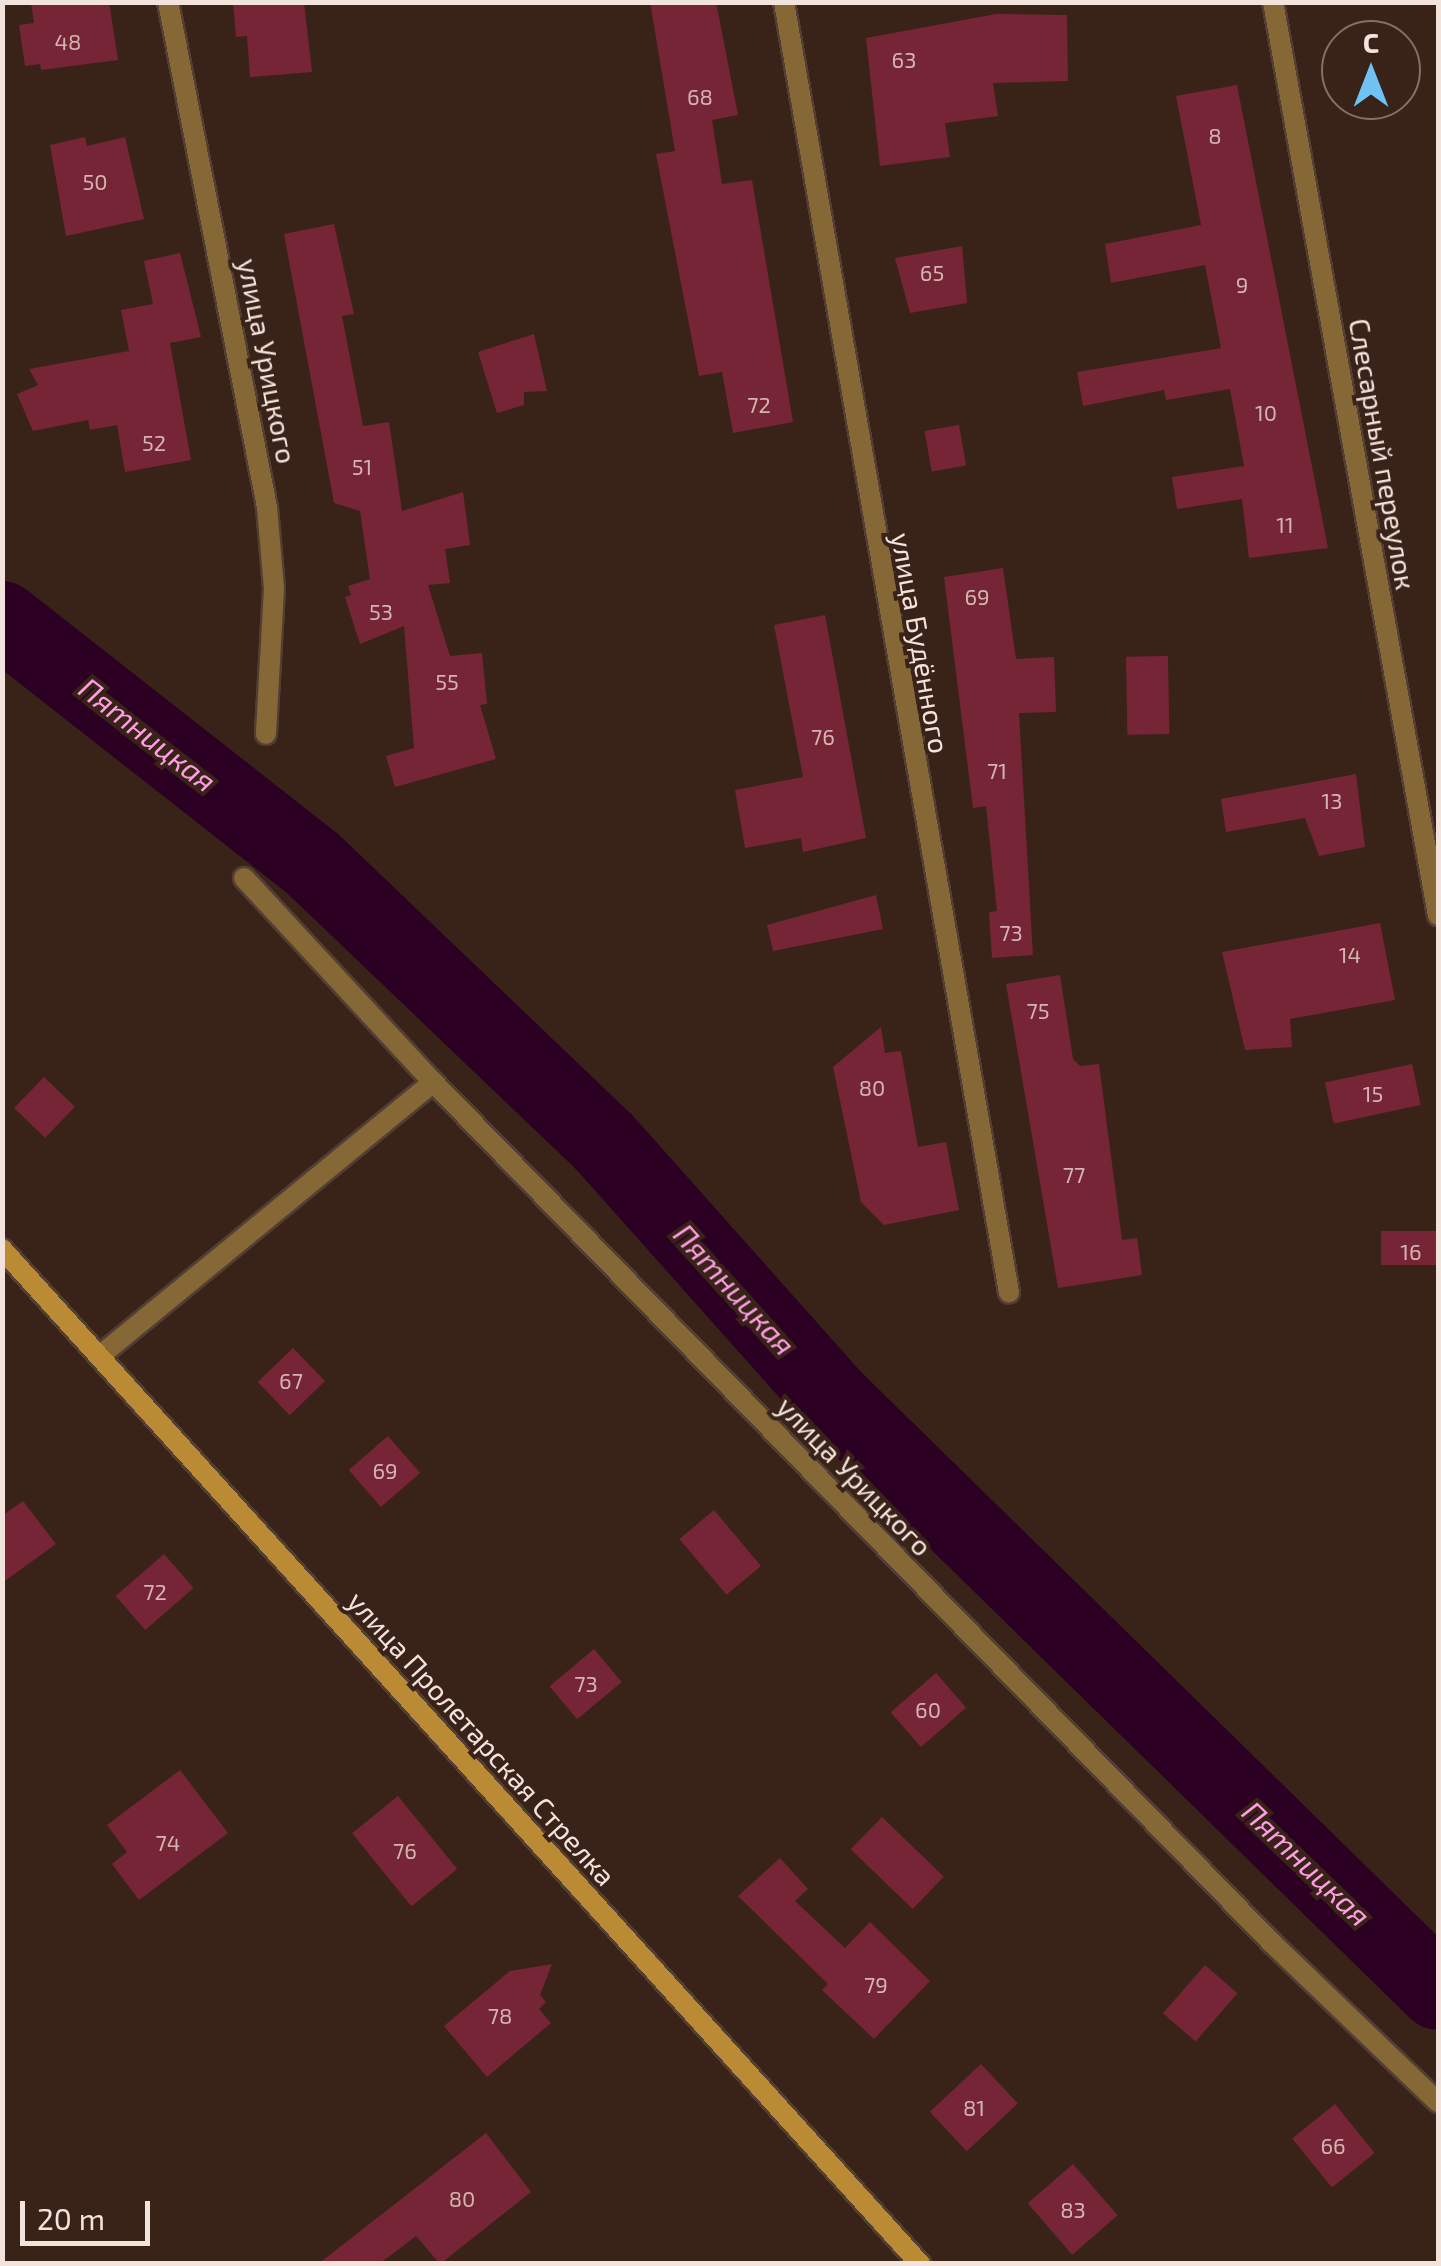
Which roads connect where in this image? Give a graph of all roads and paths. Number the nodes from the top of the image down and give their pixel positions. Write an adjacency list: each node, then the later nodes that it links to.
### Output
1 (168, 2): 4 (street, улица Урицкого)
2 (784, 2): 9 (street, улица Будённого)
3 (1273, 2): 6 (street, Слесарный переулок)
4 (266, 734)
5 (244, 878): 7 (street, улица Урицкого)
6 (1438, 915)
7 (432, 1082): 10 (street); 11 (street, улица Урицкого)
8 (2, 1249): 10 (street, улица Пролетарская Стрелка)
9 (1009, 1293)
10 (101, 1355): 12 (street, улица Пролетарская Стрелка)
11 (1438, 2102)
12 (920, 2264)

